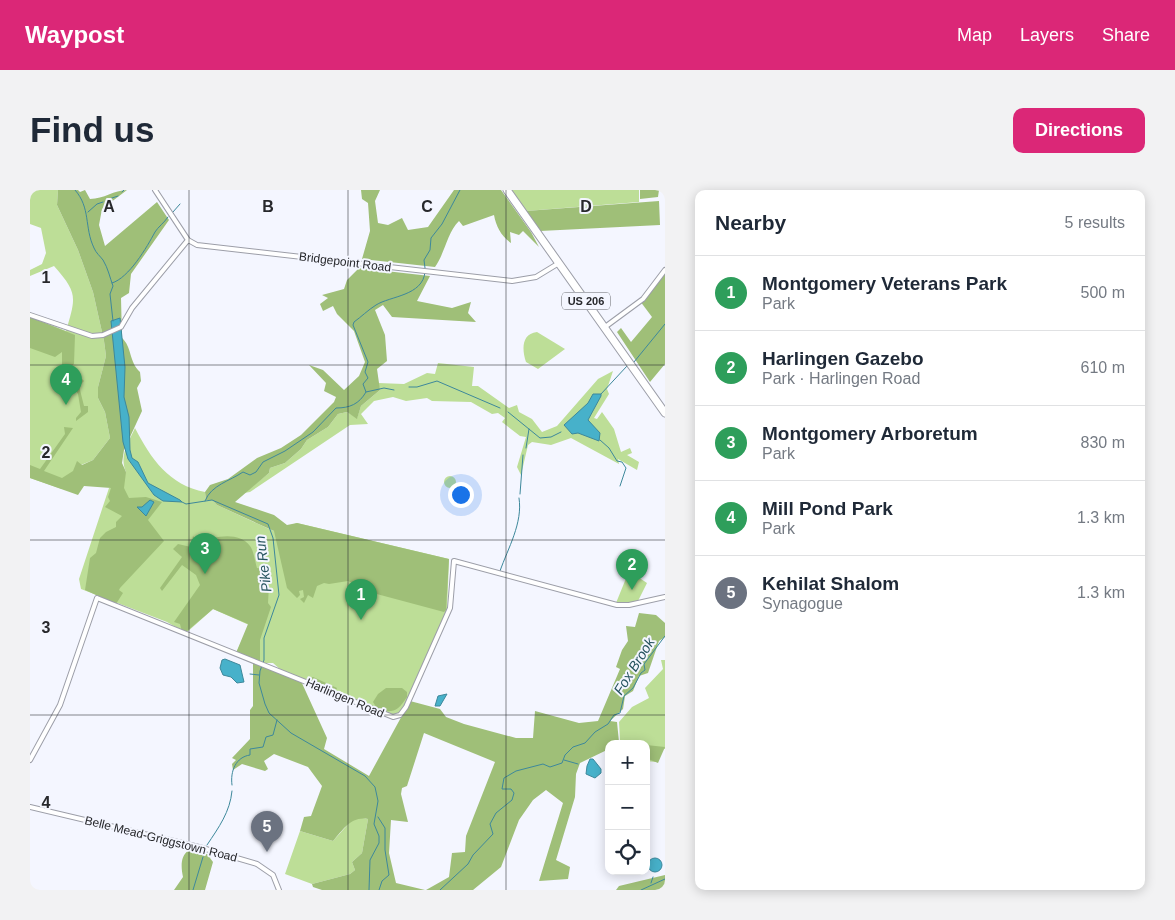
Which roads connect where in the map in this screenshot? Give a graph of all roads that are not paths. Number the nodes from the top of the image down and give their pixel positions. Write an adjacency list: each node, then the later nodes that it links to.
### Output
1 (155, 190): 3 (street)
2 (507, 190): 4 (highway, US 206)
3 (188, 240): 4 (street, Bridgepoint Road); 6 (street)
4 (559, 263): 7 (highway, US 206)
5 (665, 270): 7 (street)
6 (30, 315)
7 (605, 327): 8 (highway, US 206)
8 (665, 413)
9 (665, 597): 10 (street, Harlingen Road)
10 (30, 760)
11 (30, 807): 12 (street, Belle Mead-Griggstown Road)
12 (278, 890)

